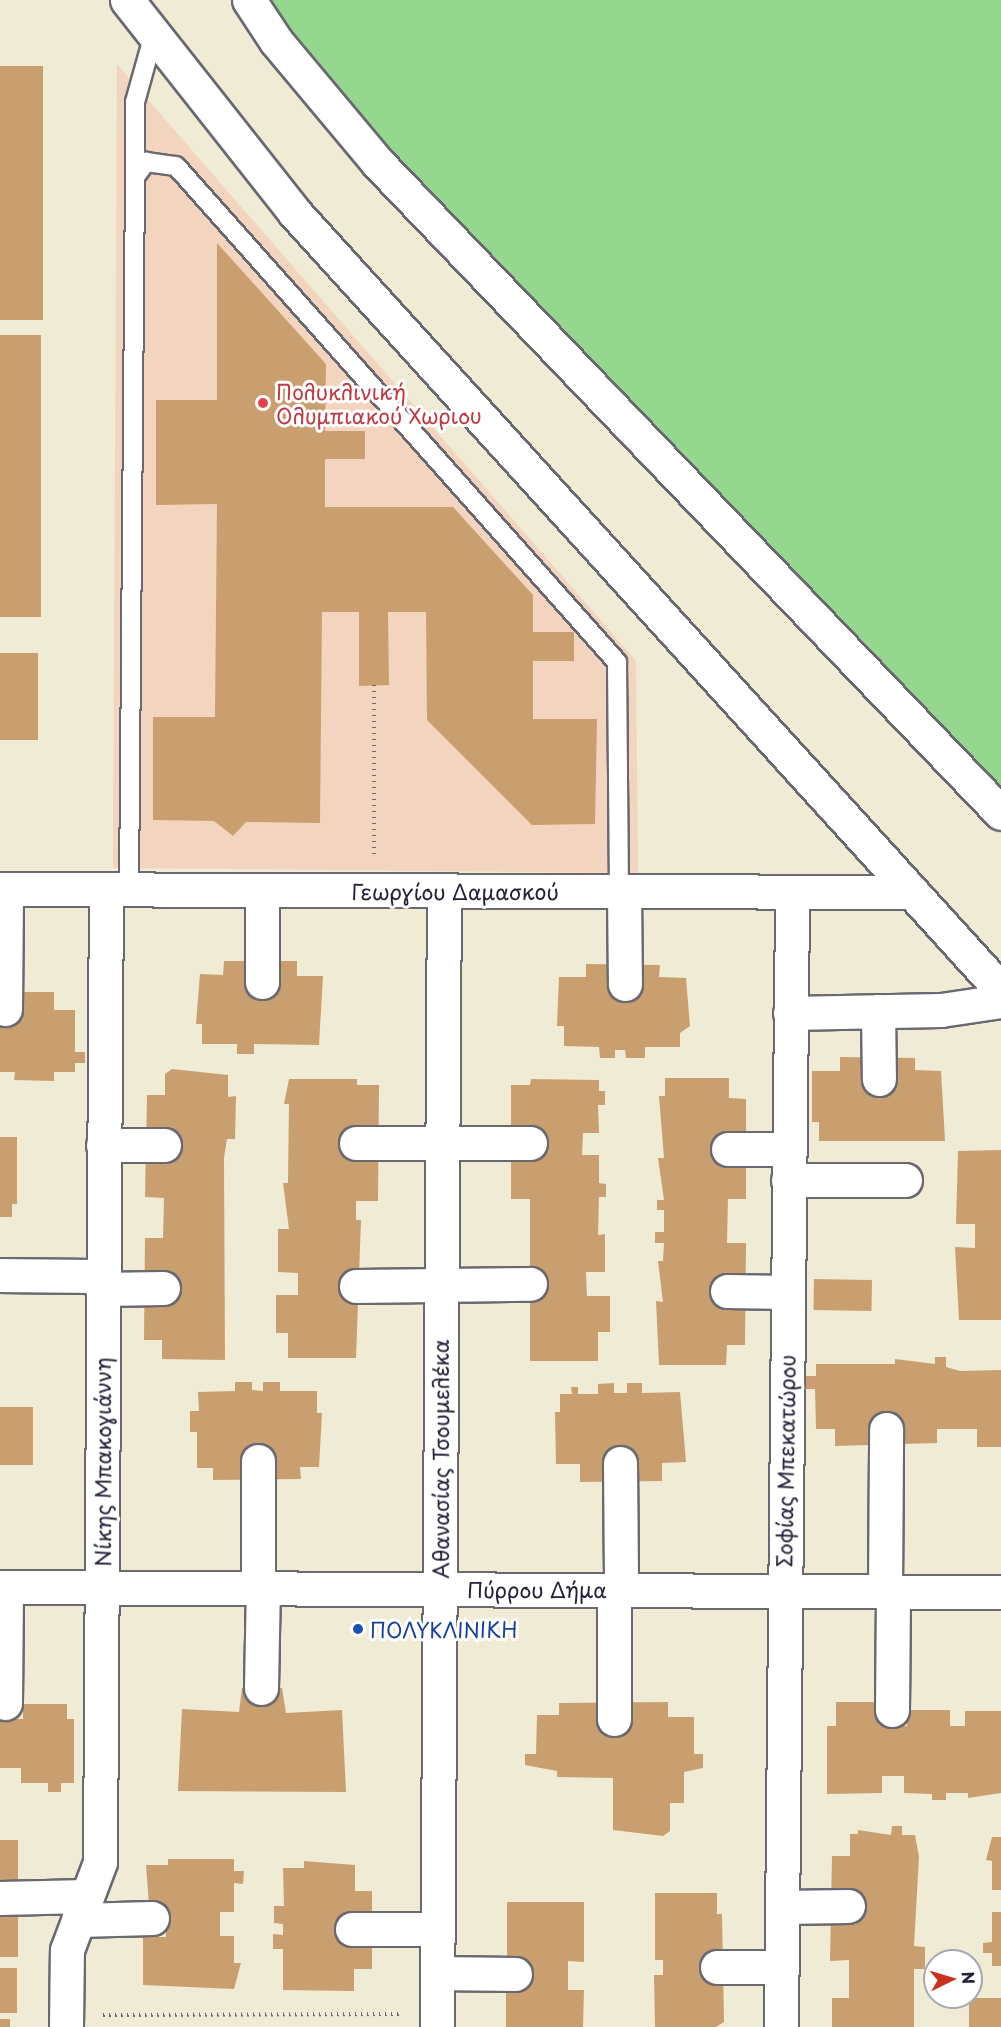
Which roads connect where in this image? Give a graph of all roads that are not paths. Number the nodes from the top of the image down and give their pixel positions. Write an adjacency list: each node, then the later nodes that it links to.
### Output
1 (127, 0): 3 (street)
2 (249, 0): 5 (street)
3 (154, 34): 4 (lane); 10 (street)
4 (135, 177): 7 (lane); 11 (lane)
5 (1001, 813)
6 (3, 889): 7 (street, Γεωργίου Δαμασκού); 17 (street)
7 (118, 890): 8 (street, Γεωργίου Δαμασκού); 24 (street, Νίκης Μπακογιάννη)
8 (262, 890): 9 (street, Γεωργίου Δαμασκού); 13 (street)
9 (444, 892): 11 (street, Γεωργίου Δαμασκού); 22 (street, Αθανασίας Τσουμελέκα)
10 (910, 892): 12 (street, Γεωργίου Δαμασκού); 15 (street)
11 (622, 893): 12 (street, Γεωργίου Δαμασκού); 14 (street)
12 (792, 894): 19 (street, Σοφίας Μπεκατώρου)
13 (262, 982)
14 (625, 984)
15 (1001, 990)
16 (1001, 1001): 18 (street)
17 (5, 1010)
18 (878, 1011): 19 (street); 20 (street)
19 (790, 1013): 27 (street, Σοφίας Μπεκατώρου)
20 (879, 1079)
21 (356, 1143): 22 (street)
22 (443, 1143): 23 (street); 31 (street, Αθανασίας Τσουμελέκα)
23 (530, 1143)
24 (103, 1145): 25 (street); 30 (street, Νίκης Μπακογιάννη)
25 (164, 1145)
26 (728, 1149): 27 (street)
27 (788, 1165): 28 (street); 36 (street, Σοφίας Μπεκατώρου)
28 (905, 1180)
29 (0, 1275): 30 (street)
30 (102, 1282): 34 (street); 41 (street, Νίκης Μπακογιάννη)
31 (441, 1284): 32 (street); 33 (street); 43 (street, Αθανασίας Τσουμελέκα)
32 (530, 1284)
33 (356, 1286)
34 (163, 1288)
35 (727, 1292): 36 (street)
36 (787, 1292): 45 (street, Σοφίας Μπεκατώρου)
37 (886, 1429): 46 (street)
38 (258, 1461): 42 (street)
39 (620, 1463): 44 (street)
40 (3, 1587): 41 (street, Πύρρου Δήμα); 49 (street)
41 (102, 1588): 42 (street, Πύρρου Δήμα); 55 (street, Νίκης Μπακογιάννη)
42 (261, 1588): 43 (street, Πύρρου Δήμα); 48 (street)
43 (440, 1588): 44 (street, Πύρρου Δήμα); 58 (street, Αθανασίας Τσουμελέκα)
44 (617, 1589): 45 (street, Πύρρου Δήμα); 51 (street)
45 (783, 1590): 46 (street, Πύρρου Δήμα); 54 (street, Σοφίας Μπεκατώρου)
46 (889, 1591): 47 (street, Πύρρου Δήμα); 50 (street)
47 (1001, 1592)
48 (261, 1688)
49 (5, 1703)
50 (892, 1710)
51 (614, 1719)
52 (0, 1898): 55 (street)
53 (848, 1906): 54 (street)
54 (782, 1907): 60 (street, Σοφίας Μπεκατώρου)
55 (82, 1908): 56 (street); 64 (street, Νίκης Μπακογιάννη)
56 (152, 1918)
57 (352, 1929): 58 (street)
58 (437, 1929): 61 (street, Αθανασίας Τσουμελέκα)
59 (717, 1967): 60 (street)
60 (781, 1967): 65 (street, Σοφίας Μπεκατώρου)
61 (438, 1973): 62 (street); 63 (street, Αθανασίας Τσουμελέκα)
62 (515, 1974)
63 (437, 2020)
64 (67, 2021)
65 (781, 2027)

